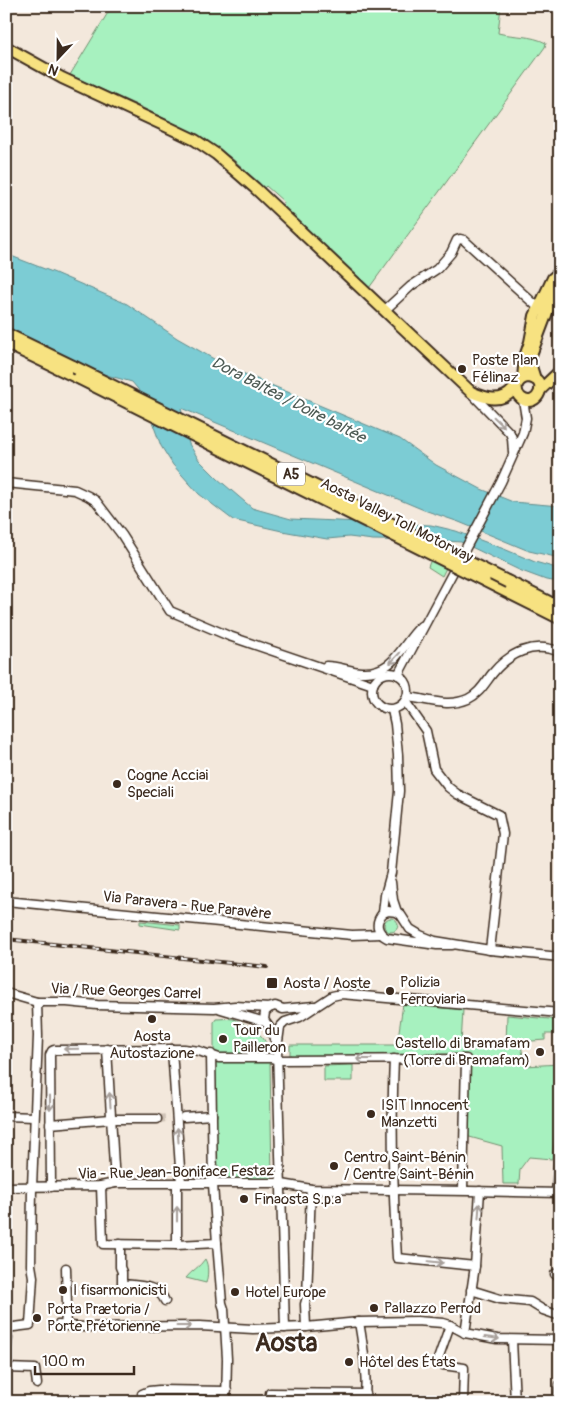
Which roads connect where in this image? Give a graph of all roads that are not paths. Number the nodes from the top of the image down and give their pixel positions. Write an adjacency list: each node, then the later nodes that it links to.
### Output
1 (6, 47): 4 (main road)
2 (560, 272): 5 (main road)
3 (560, 284): 5 (main road)
4 (384, 310): 5 (street); 11 (main road)
5 (542, 311): 9 (main road); 10 (main road)
6 (6, 334): 17 (highway, Aosta Valley Toll Motorway / A5, bridge)
7 (6, 343): 18 (highway, Aosta Valley Toll Motorway / A5, bridge)
8 (560, 370): 10 (main road)
9 (520, 381): 10 (main road); 11 (main road); 12 (main road)
10 (537, 387): 12 (main road); 16 (street)
11 (471, 392): 13 (street)
12 (522, 399): 13 (main road); 14 (street)
13 (481, 403): 14 (street, one-way to 14)
14 (513, 454): 16 (street)
15 (6, 483): 21 (street)
16 (500, 484): 19 (street, bridge)
17 (560, 608)
18 (560, 618)
19 (426, 621): 21 (street, one-way to 21); 22 (street)
20 (560, 652): 25 (street)
21 (320, 666): 23 (street)
22 (398, 675): 23 (street); 24 (street)
23 (373, 685): 26 (street)
24 (407, 687): 25 (street); 26 (street)
25 (424, 699): 26 (street)
26 (401, 704): 27 (street); 37 (street)
27 (391, 872): 29 (street); 30 (street)
28 (6, 901): 33 (street, Via Paravera - Rue Paravère)
29 (397, 912): 30 (street); 32 (street)
30 (383, 914): 31 (street)
31 (378, 922): 33 (street); 34 (street)
32 (405, 922): 35 (street); 36 (street)
33 (364, 933): 34 (street, Via Paravera - Rue Paravère)
34 (381, 934): 35 (street)
35 (394, 938): 36 (street)
36 (452, 945): 37 (street)
37 (490, 950): 38 (street)
38 (560, 957)
39 (6, 993): 40 (street, Via / Rue Georges Carrel)
40 (37, 1002): 42 (street, Via / Rue Georges Carrel); 56 (street)
41 (316, 1006): 44 (street); 45 (street); 47 (street)
42 (214, 1008): 43 (street); 46 (street)
43 (269, 1008): 44 (street); 46 (street)
44 (283, 1009): 47 (street)
45 (560, 1013)
46 (267, 1024): 47 (street); 48 (street)
47 (283, 1024): 48 (street)
48 (277, 1045): 53 (street)
49 (107, 1049): 50 (street); 58 (street, one-way to 49); 60 (street, one-way to 60)
50 (172, 1049): 51 (street); 57 (street)
51 (211, 1054): 53 (street); 54 (street)
52 (394, 1059): 53 (street, one-way to 53); 71 (street); 72 (street)
53 (278, 1060): 65 (street)
54 (212, 1114): 57 (street); 64 (street)
55 (6, 1116): 56 (street)
56 (34, 1117): 68 (street)
57 (177, 1118): 63 (street, one-way to 57)
58 (112, 1119): 59 (street); 60 (street); 62 (street)
59 (155, 1119)
60 (50, 1124): 69 (street)
61 (560, 1145): 74 (street)
62 (115, 1183): 63 (street, Via - Rue Jean-Boniface Festaz); 66 (street, Via - Rue Jean-Boniface Festaz)
63 (179, 1184): 64 (street, Via - Rue Jean-Boniface Festaz); 77 (street, one-way to 63)
64 (213, 1184): 65 (street, Via - Rue Jean-Boniface Festaz); 75 (street)
65 (280, 1184): 70 (street, Via - Rue Jean-Boniface Festaz); 87 (street)
66 (100, 1186): 69 (street, Via - Rue Jean-Boniface Festaz); 76 (street)
67 (6, 1187): 68 (street, Via - Rue Jean-Boniface Festaz)
68 (32, 1187): 69 (street, Via - Rue Jean-Boniface Festaz); 88 (street)
69 (51, 1187)
70 (311, 1189): 71 (street, Via - Rue Jean-Boniface Festaz); 85 (street)
71 (394, 1190): 72 (street, Via - Rue Jean-Boniface Festaz); 78 (street, one-way to 78)
72 (463, 1190): 73 (street, Via - Rue Jean-Boniface Festaz)
73 (480, 1191): 74 (street, Via - Rue Jean-Boniface Festaz); 78 (street, one-way to 73)
74 (558, 1193)
75 (217, 1243): 77 (street); 86 (street)
76 (120, 1244): 77 (street); 81 (street)
77 (177, 1245)
78 (475, 1266): 80 (street)
79 (66, 1268): 86 (street, one-way to 86)
80 (471, 1290): 82 (street); 89 (street)
81 (165, 1301)
82 (560, 1316)
83 (359, 1322): 84 (street); 85 (street); 99 (street)
84 (450, 1325): 89 (street); 102 (street)
85 (306, 1327): 87 (street)
86 (224, 1328): 87 (street); 96 (street)
87 (286, 1328)
88 (8, 1331): 92 (street)
89 (465, 1333): 90 (street, one-way to 90)
90 (512, 1340): 91 (street); 103 (street)
91 (560, 1340)
92 (6, 1352)
93 (6, 1369): 94 (street); 100 (street)
94 (37, 1384)
95 (560, 1384): 104 (street)
96 (226, 1391): 97 (street); 101 (street)
97 (142, 1394)
98 (270, 1398): 99 (street)
99 (365, 1398)
100 (6, 1402)
101 (226, 1402)
102 (463, 1402)
103 (515, 1402)
104 (558, 1402)

